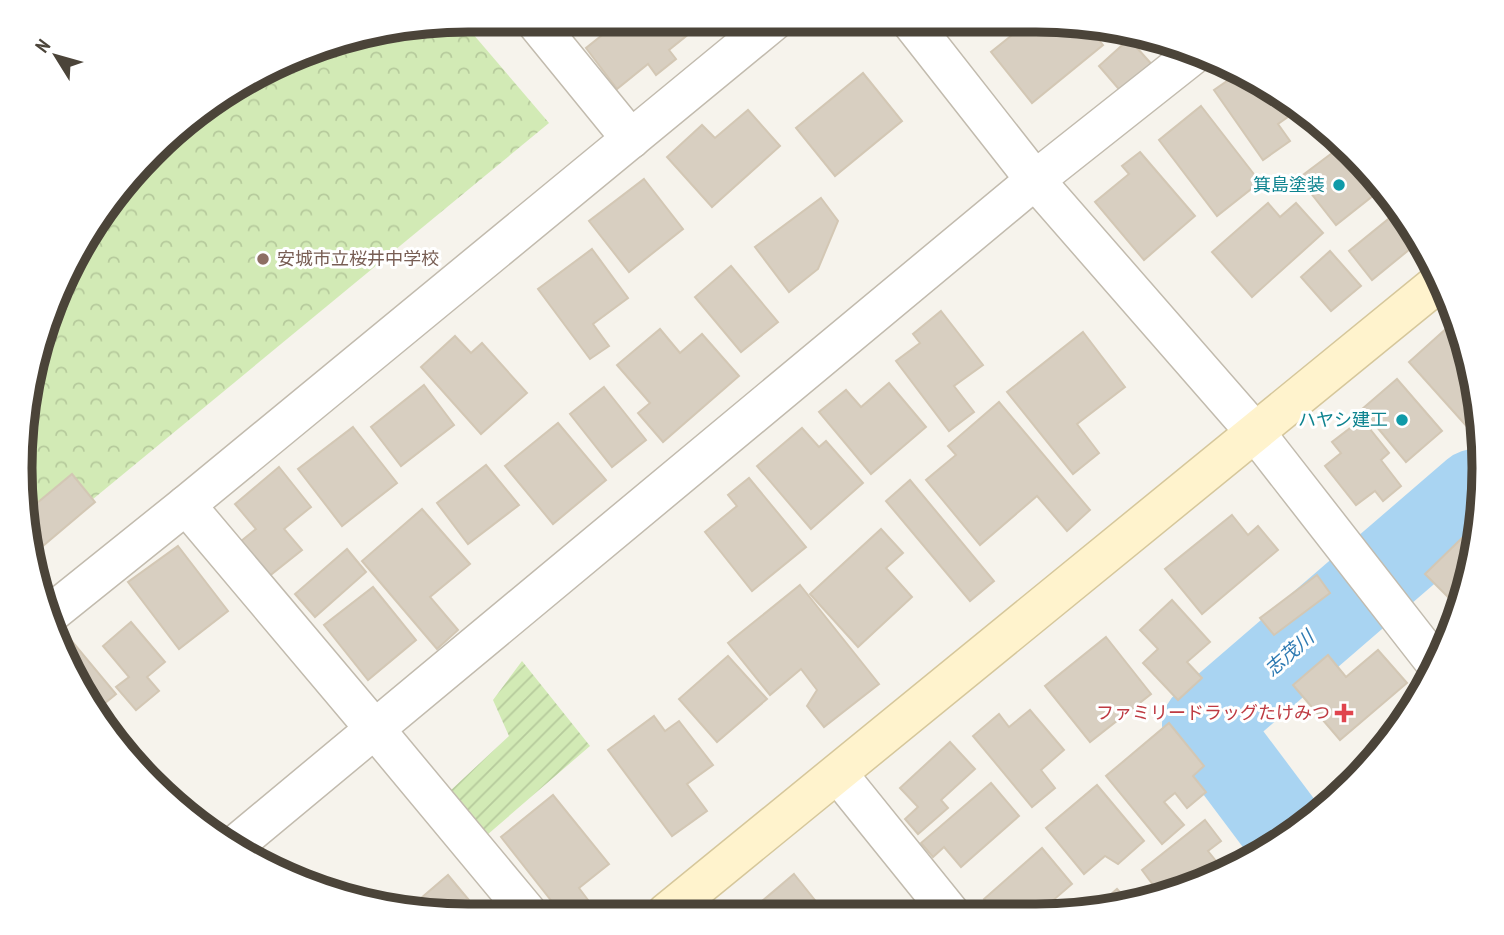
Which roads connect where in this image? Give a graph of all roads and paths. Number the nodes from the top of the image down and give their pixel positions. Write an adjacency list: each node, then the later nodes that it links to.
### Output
1 (544, 32): 5 (street)
2 (761, 32): 5 (street)
3 (919, 32): 6 (street)
4 (1188, 59): 6 (street)
5 (631, 139): 9 (street)
6 (1035, 180): 8 (street); 12 (street)
7 (1433, 287): 8 (street)
8 (1255, 432): 11 (street); 13 (street)
9 (186, 505): 10 (street); 12 (street)
10 (56, 610)
11 (1430, 656)
12 (374, 728): 14 (street); 15 (street)
13 (838, 774): 16 (street); 17 (street)
14 (241, 840)
15 (520, 904)
16 (677, 904)
17 (943, 904)

